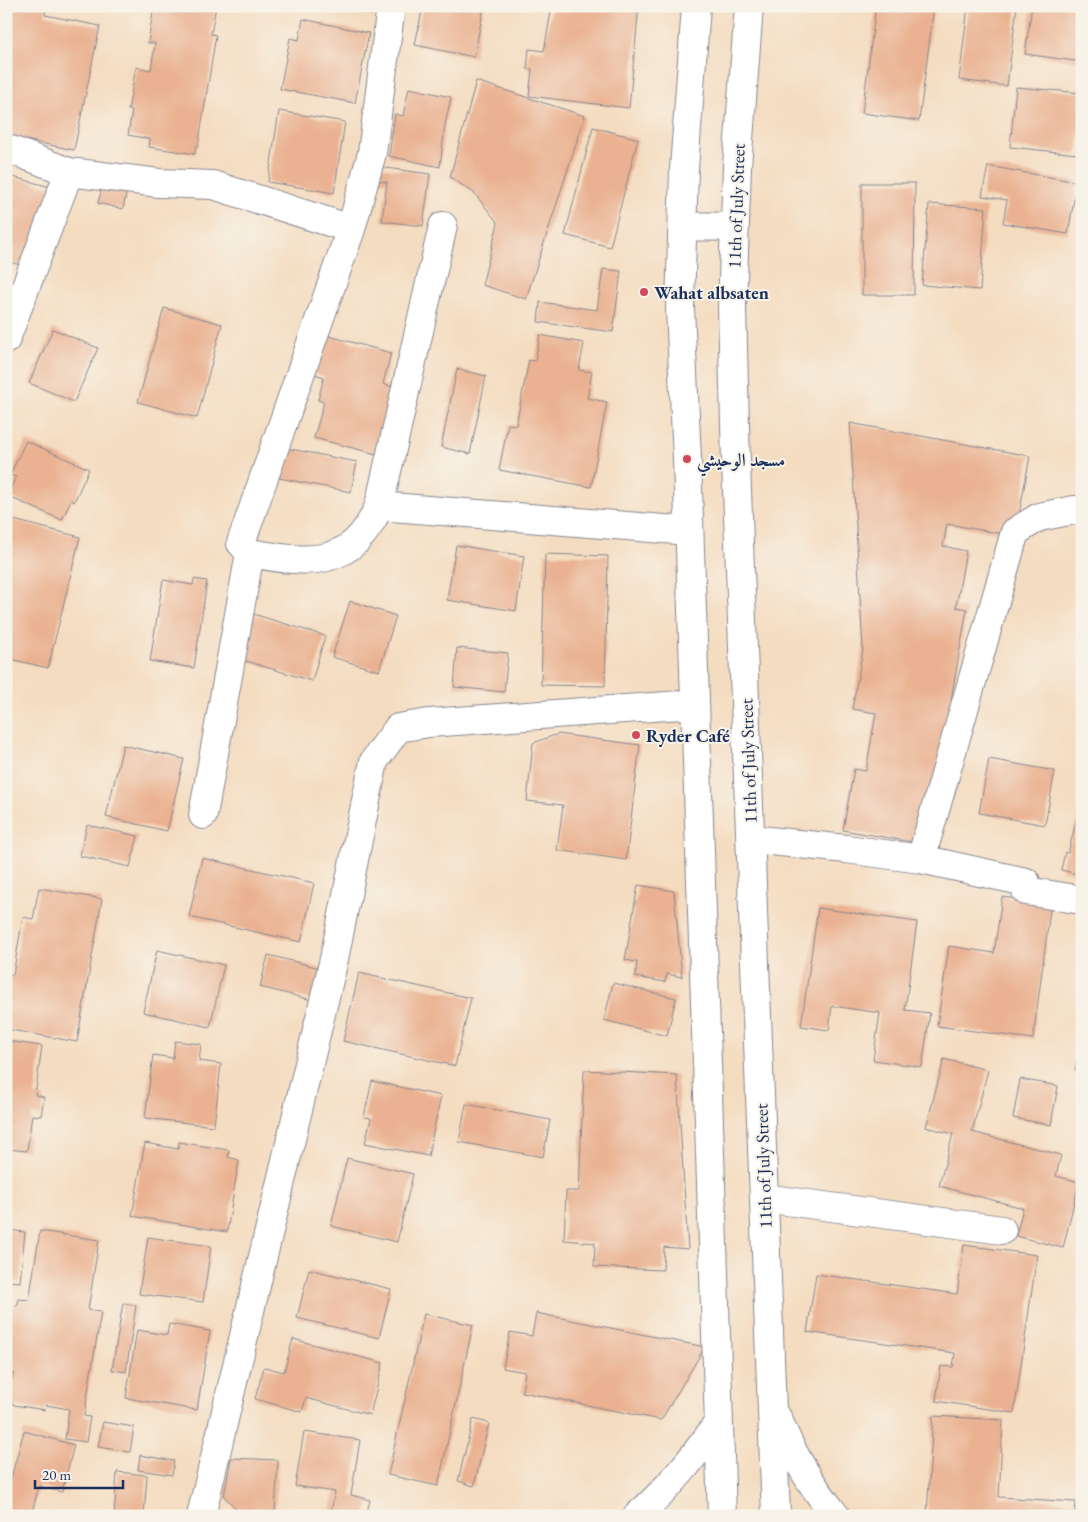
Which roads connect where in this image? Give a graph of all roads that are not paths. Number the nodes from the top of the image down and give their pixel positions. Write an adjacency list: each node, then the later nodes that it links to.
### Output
1 (391, 6): 9 (main road)
2 (696, 6): 7 (main road)
3 (749, 6): 8 (main road, 11th of July Street)
4 (6, 148): 5 (main road)
5 (69, 172): 9 (main road); 10 (main road)
6 (443, 226): 11 (main road)
7 (683, 226): 8 (main road); 13 (main road)
8 (735, 227): 17 (main road, 11th of July Street)
9 (351, 229): 14 (main road)
10 (6, 339)
11 (379, 506): 13 (main road); 14 (main road)
12 (1082, 511): 18 (main road)
13 (689, 531): 15 (main road)
14 (250, 553): 16 (main road)
15 (695, 704): 23 (main road); 24 (main road)
16 (203, 814)
17 (751, 839): 18 (main road); 20 (main road, 11th of July Street)
18 (921, 859): 19 (main road)
19 (1082, 900)
20 (764, 1198): 21 (main road); 22 (main road, 11th of July Street)
21 (1002, 1230)
22 (772, 1403): 27 (main road, 11th of July Street); 28 (main road)
23 (718, 1423): 25 (main road); 26 (main road)
24 (201, 1516)
25 (637, 1516)
26 (722, 1516)
27 (776, 1516)
28 (836, 1516)

